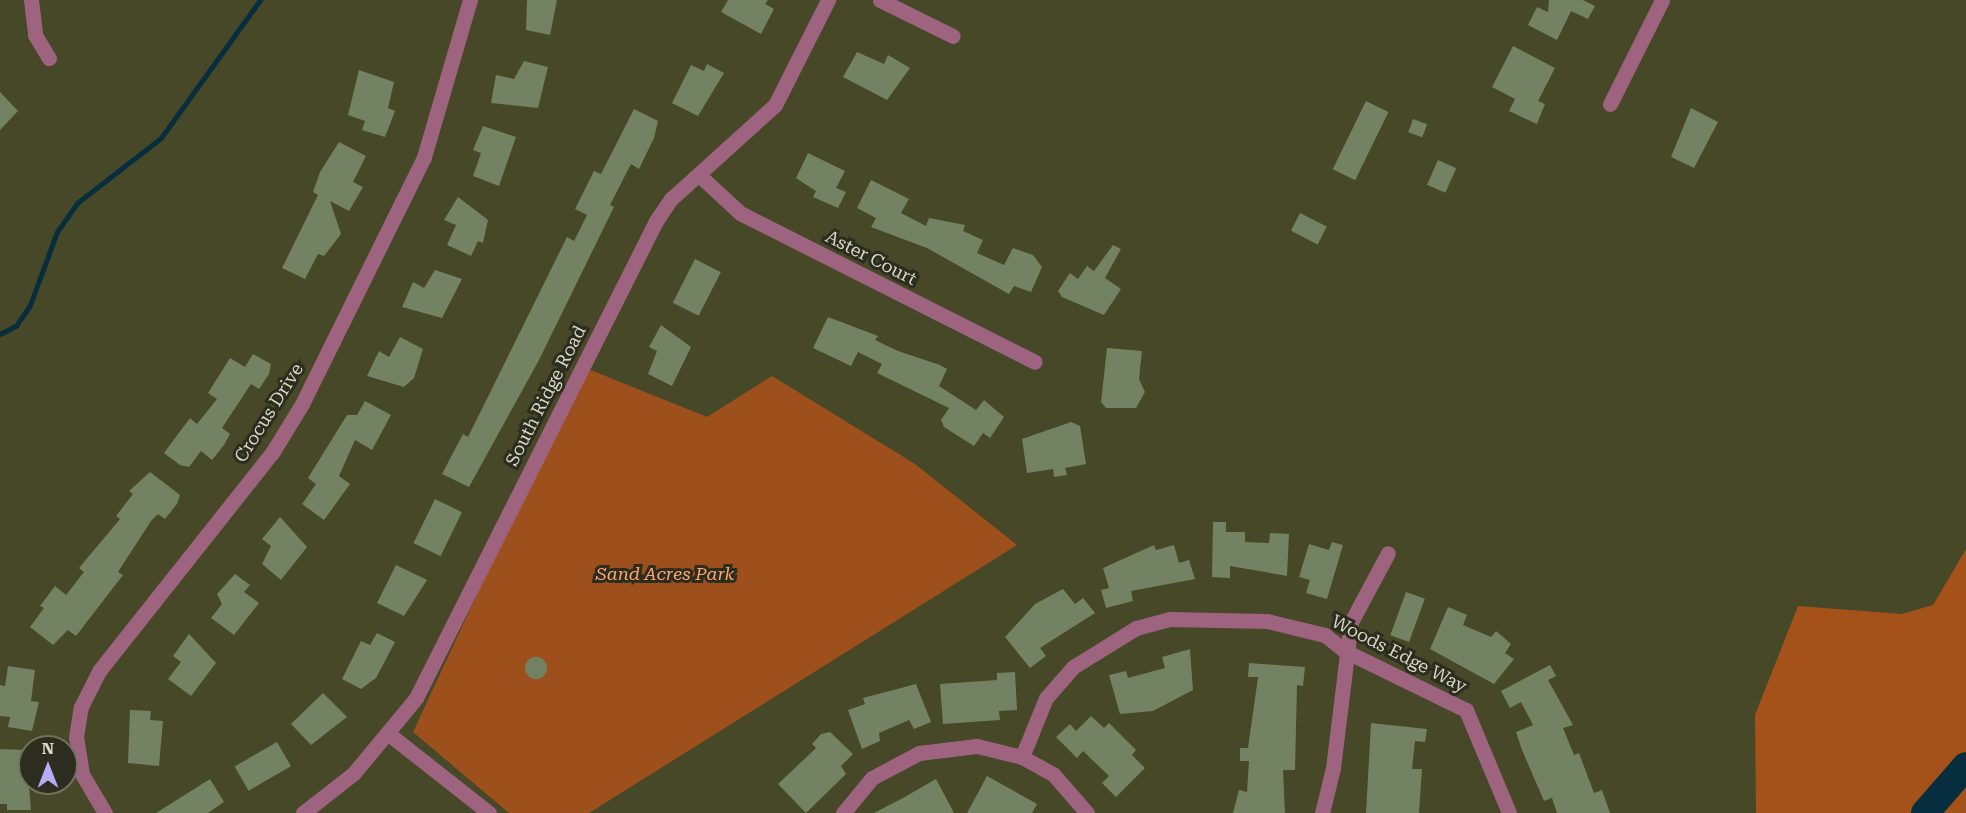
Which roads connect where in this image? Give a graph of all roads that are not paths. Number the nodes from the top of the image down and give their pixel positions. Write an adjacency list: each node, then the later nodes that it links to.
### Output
1 (31, 0): 7 (street)
2 (470, 0): 15 (street, Crocus Drive)
3 (828, 0): 9 (street, South Ridge Road)
4 (880, 0): 6 (street)
5 (1662, 0): 8 (street)
6 (953, 36)
7 (49, 58)
8 (1610, 104)
9 (699, 175): 10 (street, Aster Court); 13 (street, South Ridge Road)
10 (1035, 362)
11 (1388, 552): 12 (street)
12 (1345, 651): 14 (street, Woods Edge Way); 20 (street); 21 (street, Woods Edge Way)
13 (390, 735): 16 (street, South Ridge Road); 17 (street)
14 (1023, 757): 18 (street); 19 (street)
15 (105, 813)
16 (303, 813)
17 (489, 813)
18 (843, 813)
19 (1087, 813)
20 (1322, 813)
21 (1509, 813)

